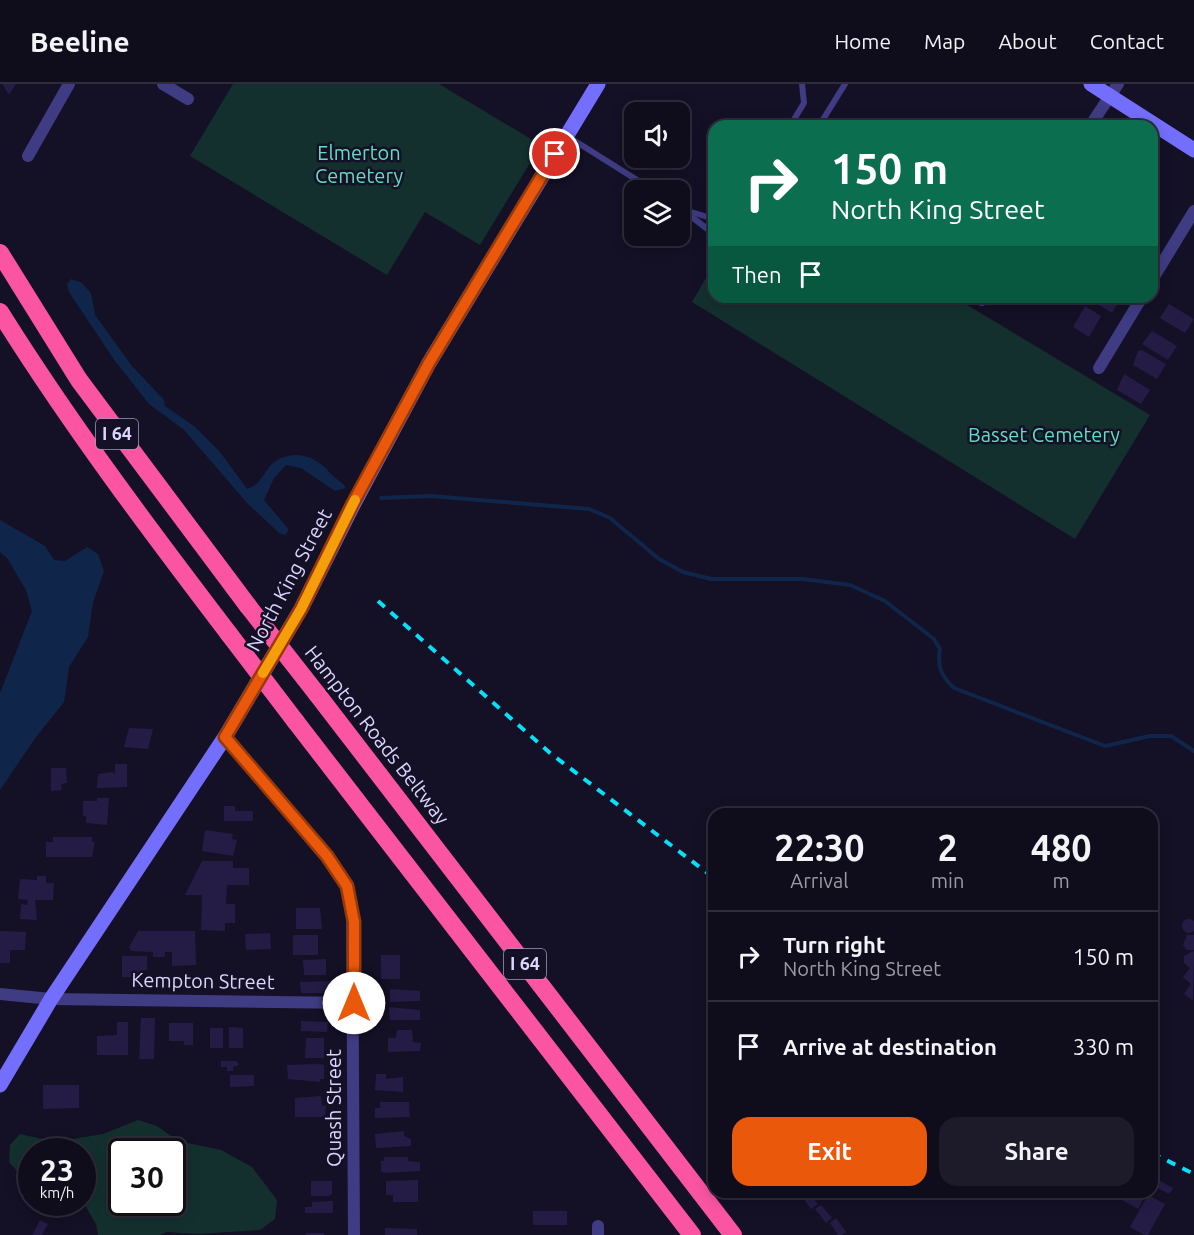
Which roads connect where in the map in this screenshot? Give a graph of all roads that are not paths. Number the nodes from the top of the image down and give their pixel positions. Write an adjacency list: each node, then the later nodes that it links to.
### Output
1 (69, 84): 16 (street)
2 (164, 84): 8 (street)
3 (598, 84): 14 (main road, North King Street)
4 (802, 84): 9 (lane)
5 (845, 84): 10 (lane)
6 (1091, 84): 7 (main road)
7 (1113, 90): 11 (street); 12 (main road)
8 (188, 99)
9 (794, 120)
10 (823, 120)
11 (1094, 120)
12 (1154, 120)
13 (1158, 123): 15 (main road)
14 (566, 135): 17 (lane); 28 (main road, North King Street)
15 (1194, 150)
16 (28, 156)
17 (637, 180)
18 (1194, 211): 24 (street)
19 (690, 212): 21 (lane)
20 (690, 216): 22 (lane)
21 (708, 217)
22 (708, 229)
23 (0, 253): 35 (highway, Hampton Roads Beltway / I 64, bridge)
24 (1158, 270)
25 (1138, 303): 27 (street)
26 (0, 312): 34 (highway, I 64, bridge)
27 (1099, 368)
28 (225, 737): 30 (main road, North King Street); 31 (street, Quash Street)
29 (0, 994): 30 (street, Kempton Street)
30 (51, 999): 31 (street, Kempton Street); 32 (main road, North King Street)
31 (354, 1003): 33 (street, Quash Street)
32 (0, 1084)
33 (354, 1235)
34 (692, 1235)
35 (733, 1235)

